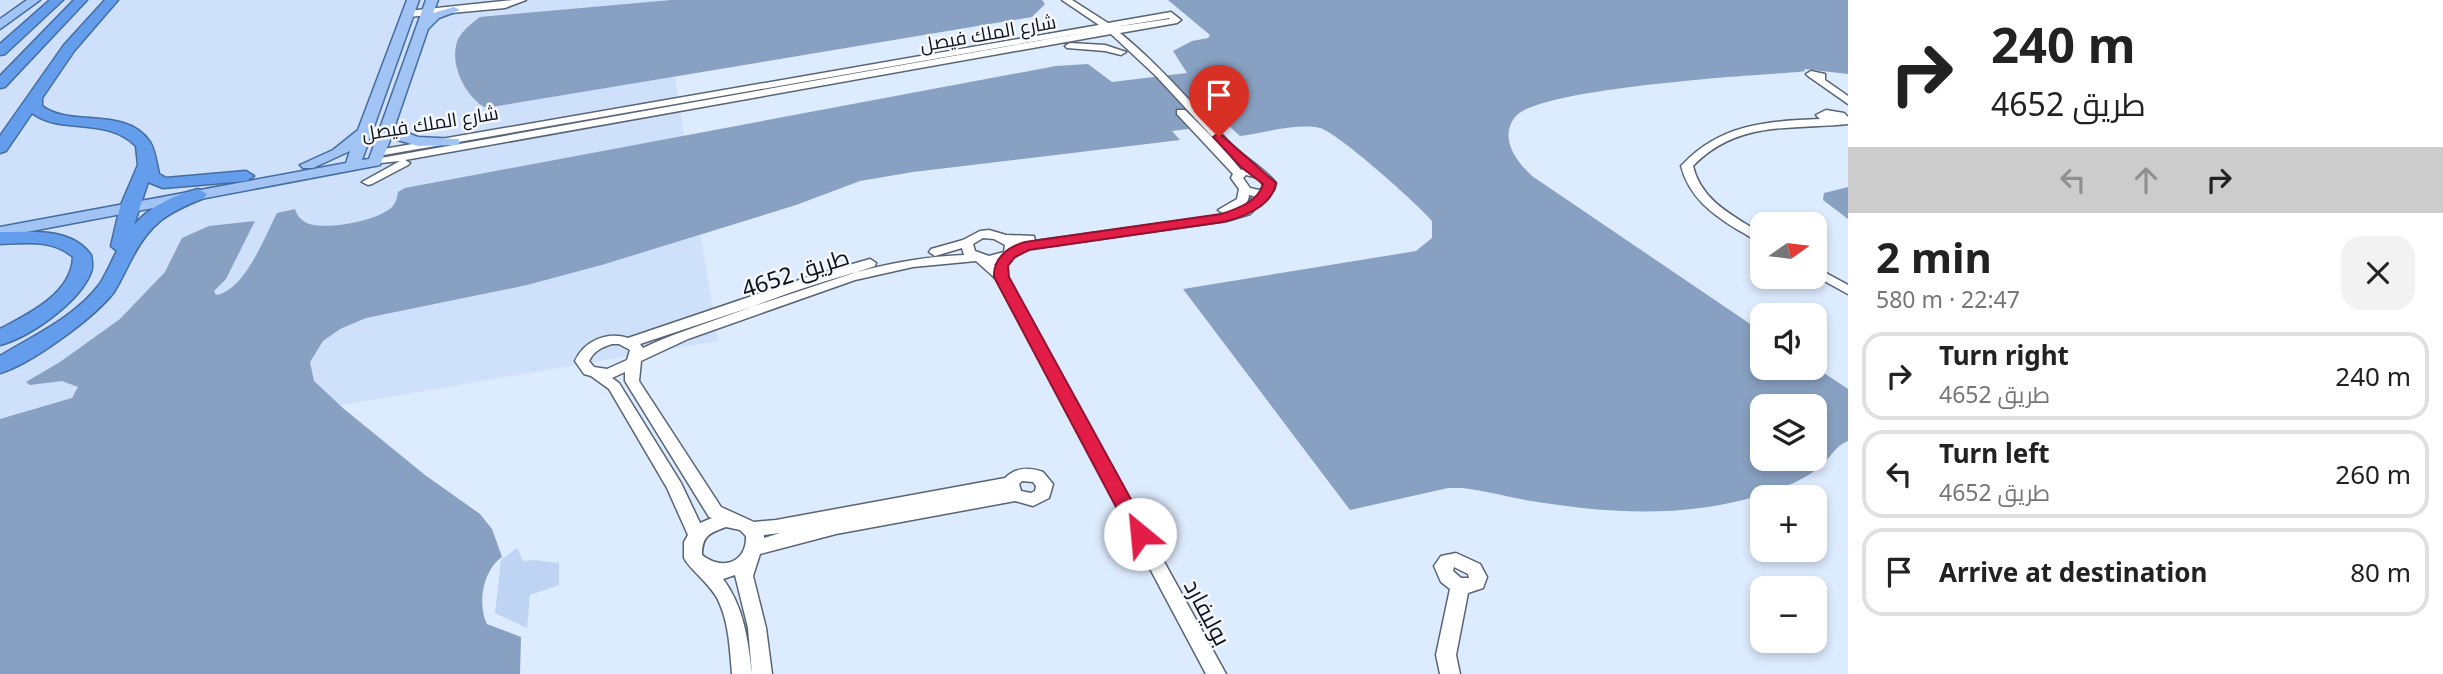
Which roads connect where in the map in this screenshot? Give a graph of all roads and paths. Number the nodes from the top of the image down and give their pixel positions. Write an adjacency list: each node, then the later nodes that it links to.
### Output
1 (34, 0): 16 (main road)
2 (48, 0): 20 (highway)
3 (57, 0): 23 (highway)
4 (74, 0): 27 (highway)
5 (81, 0): 25 (highway)
6 (105, 0): 25 (highway)
7 (112, 0): 30 (highway)
8 (515, 0): 13 (street)
9 (522, 0): 13 (street)
10 (1063, 1): 14 (street); 19 (street); 21 (street)
11 (431, 5): 12 (street); 13 (main road); 18 (main road)
12 (410, 8): 33 (main road)
13 (459, 8): 18 (main road)
14 (1091, 13): 15 (street); 19 (street)
15 (1164, 16): 17 (street, شارع الملك فيصل); 19 (street, شارع الملك فيصل)
16 (0, 25)
17 (1141, 27): 19 (street, شارع الملك فيصل); 26 (street)
18 (422, 28): 34 (main road)
19 (1104, 30): 21 (street, شارع الملك فيصل); 22 (street, شارع الملك فيصل); 24 (street); 26 (street)
20 (0, 36)
21 (1050, 36): 35 (street, شارع الملك فيصل)
22 (1019, 49): 24 (street); 37 (street, شارع الملك فيصل)
23 (0, 51)
24 (1121, 52): 26 (street)
25 (23, 62): 29 (highway)
26 (1141, 62): 42 (street); 43 (street)
27 (0, 69)
28 (1820, 81): 31 (street)
29 (0, 84)
30 (35, 97): 36 (highway); 39 (highway)
31 (1848, 101)
32 (1836, 118): 52 (street)
33 (366, 130): 40 (main road); 41 (main road)
34 (386, 130): 35 (main road); 38 (main road)
35 (453, 142): 38 (street, شارع الملك فيصل)
36 (0, 148)
37 (423, 155): 38 (street, شارع الملك فيصل); 46 (street)
38 (377, 158): 40 (main road, شارع الملك فيصل)
39 (147, 159): 44 (highway); 50 (highway)
40 (354, 162): 41 (main road, شارع الملك فيصل)
41 (303, 171): 44 (main road, شارع الملك فيصل); 45 (main road); 49 (main road, شارع الملك فيصل)
42 (1239, 174): 43 (street); 47 (street)
43 (1259, 174): 48 (street)
44 (246, 176): 50 (main road, شارع الملك فيصل)
45 (345, 181)
46 (368, 182)
47 (1244, 189): 48 (street); 55 (street)
48 (1264, 193): 57 (street)
49 (198, 194): 50 (main road, شارع الملك فيصل); 59 (highway)
50 (131, 202): 51 (main road, شارع الملك فيصل); 53 (main road, شارع الملك فيصل); 59 (highway)
51 (0, 221)
52 (1750, 231)
53 (0, 232)
54 (0, 238): 63 (highway)
55 (1006, 239): 56 (street, طريق 4652); 57 (street)
56 (967, 243): 58 (street); 64 (street, طريق 4652)
57 (1008, 255): 58 (street, طريق 4652); 60 (street)
58 (979, 259): 60 (street, بوليفارد); 65 (street, طريق 4652)
59 (114, 272): 66 (highway)
60 (1001, 277): 76 (street, بوليفارد)
61 (1827, 278): 62 (street)
62 (1848, 290)
63 (0, 338)
64 (630, 342): 65 (street); 67 (street, طريق 4652)
65 (635, 360): 67 (street, طريق 4652); 68 (street)
66 (0, 366)
67 (597, 374): 70 (street)
68 (735, 520): 69 (street); 70 (street)
69 (752, 529): 71 (street); 71 (street)
70 (697, 535): 72 (street)
71 (752, 554): 72 (street); 75 (street)
72 (705, 568): 74 (street)
73 (1460, 585): 77 (street)
74 (742, 674)
75 (762, 674)
76 (1216, 674)
77 (1450, 674)

